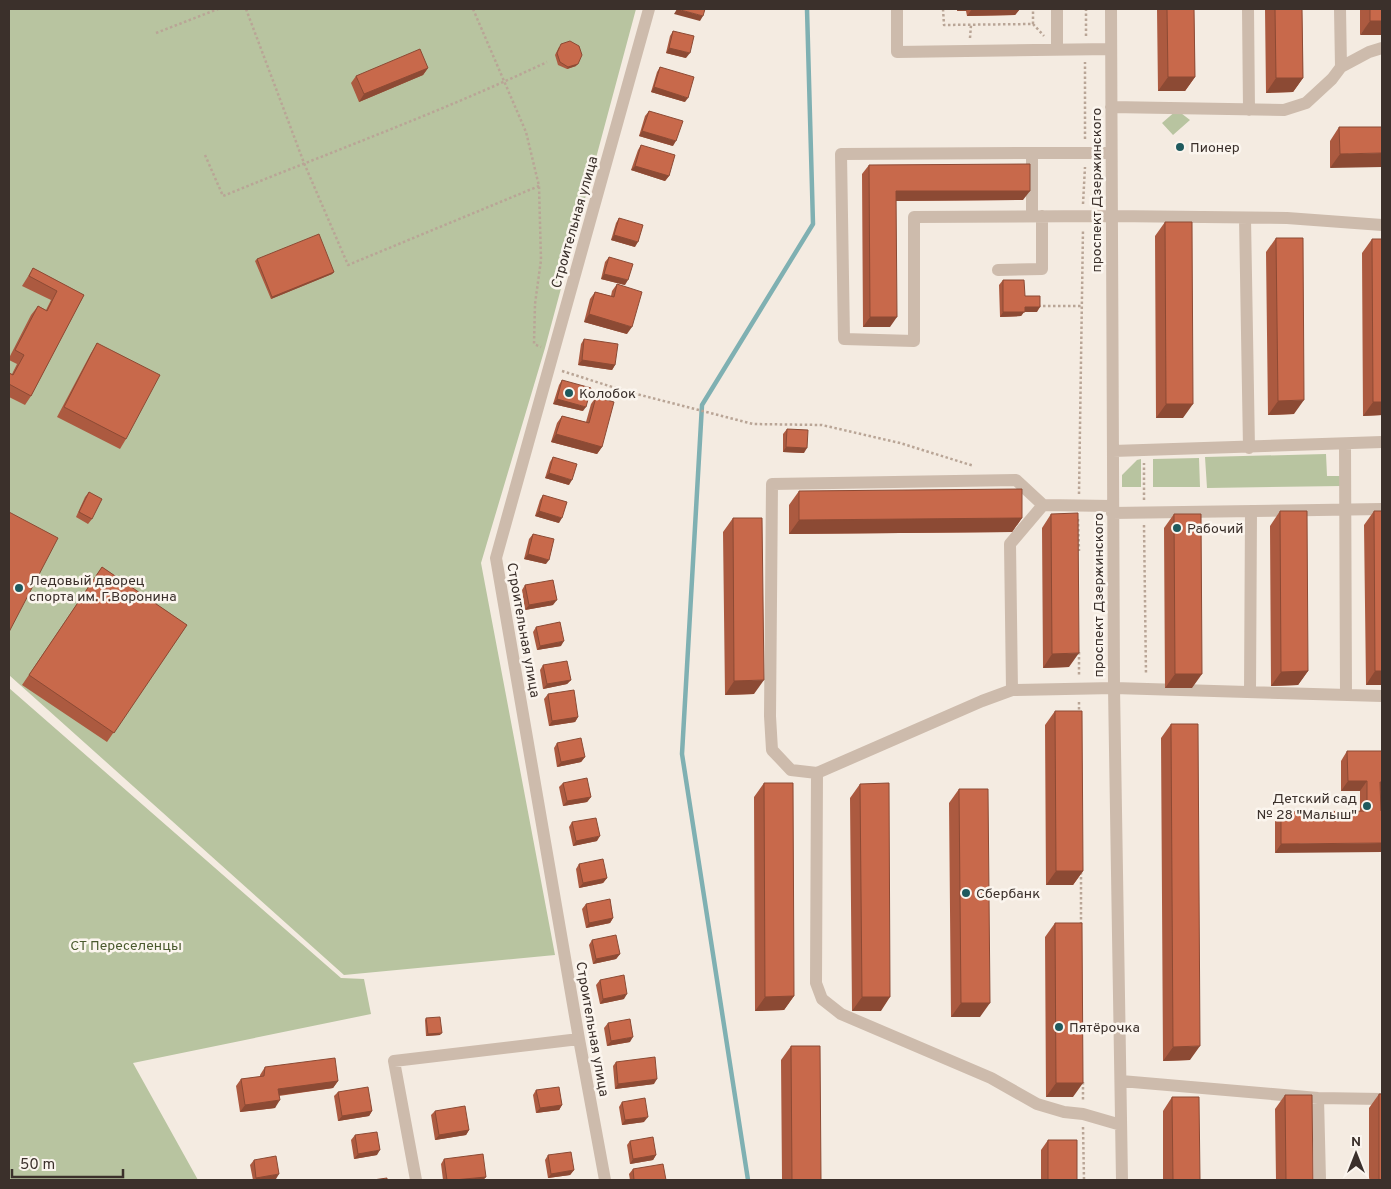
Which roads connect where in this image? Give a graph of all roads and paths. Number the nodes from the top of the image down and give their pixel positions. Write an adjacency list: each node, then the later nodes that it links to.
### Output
1 (218, 9): 13 (path)
2 (246, 9): 27 (path)
3 (473, 9): 20 (path)
4 (649, 9): 37 (street, Строительная улица)
5 (897, 9): 15 (street)
6 (943, 9): 7 (path)
7 (1033, 9)
8 (1057, 9): 15 (street)
9 (1086, 9): 16 (path)
10 (1111, 9): 17 (street, проспект Дзержинского)
11 (1248, 9): 22 (street)
12 (1340, 9): 19 (street)
13 (156, 32)
14 (1382, 48): 19 (street)
15 (1057, 49): 16 (street)
16 (1086, 49): 17 (street); 25 (path)
17 (1111, 49): 21 (street, проспект Дзержинского)
18 (547, 62): 20 (path)
19 (1341, 67): 22 (street)
20 (504, 82): 27 (path); 28 (path)
21 (1111, 107): 22 (street); 23 (street, проспект Дзержинского)
22 (1249, 110)
23 (1111, 152): 25 (street); 31 (street, проспект Дзержинского)
24 (1032, 153): 25 (street); 29 (street); 29 (street)
25 (1085, 153): 30 (path)
26 (205, 155): 27 (path)
27 (304, 164): 28 (path)
28 (539, 186): 37 (path)
29 (1037, 216): 30 (street); 34 (street)
30 (1083, 216): 31 (street); 36 (path)
31 (1111, 216): 32 (street); 43 (street, проспект Дзержинского)
32 (1245, 218): 33 (street); 41 (street)
33 (1382, 225)
34 (998, 270)
35 (1037, 306): 36 (path)
36 (1082, 306): 46 (path)
37 (554, 351): 38 (street, Строительная улица)
38 (550, 367): 44 (path); 65 (street, Строительная улица)
39 (1382, 442): 40 (street)
40 (1345, 444): 41 (street); 47 (street)
41 (1249, 448): 42 (street)
42 (1144, 449): 43 (street); 51 (path)
43 (1113, 451): 49 (street, проспект Дзержинского)
44 (980, 468)
45 (1043, 505): 46 (street); 57 (street); 62 (street)
46 (1078, 505): 49 (street); 52 (path)
47 (1346, 509): 48 (street); 50 (street); 59 (street)
48 (1382, 509)
49 (1112, 510): 51 (street); 54 (street, проспект Дзержинского)
50 (1251, 511): 51 (street); 58 (street)
51 (1143, 513): 56 (path)
52 (1078, 554)
53 (1079, 650): 55 (path)
54 (1114, 688): 55 (street); 56 (street); 67 (street, проспект Дзержинского)
55 (1079, 689): 57 (street); 61 (path)
56 (1146, 689): 58 (street)
57 (1012, 690): 62 (street)
58 (1250, 692): 59 (street)
59 (1346, 695): 60 (street)
60 (1382, 696)
61 (1079, 719)
62 (817, 772): 70 (street)
63 (1081, 867): 64 (path)
64 (1081, 926)
65 (579, 1039): 72 (street); 73 (street, Строительная улица)
66 (1083, 1075): 70 (path)
67 (1120, 1081): 68 (street); 71 (street, проспект Дзержинского)
68 (1318, 1098): 69 (street); 76 (street)
69 (1382, 1099)
70 (1083, 1114): 71 (street); 74 (path)
71 (1121, 1125): 75 (street, проспект Дзержинского)
72 (416, 1180)
73 (605, 1180)
74 (1084, 1180)
75 (1122, 1180)
76 (1320, 1180)

